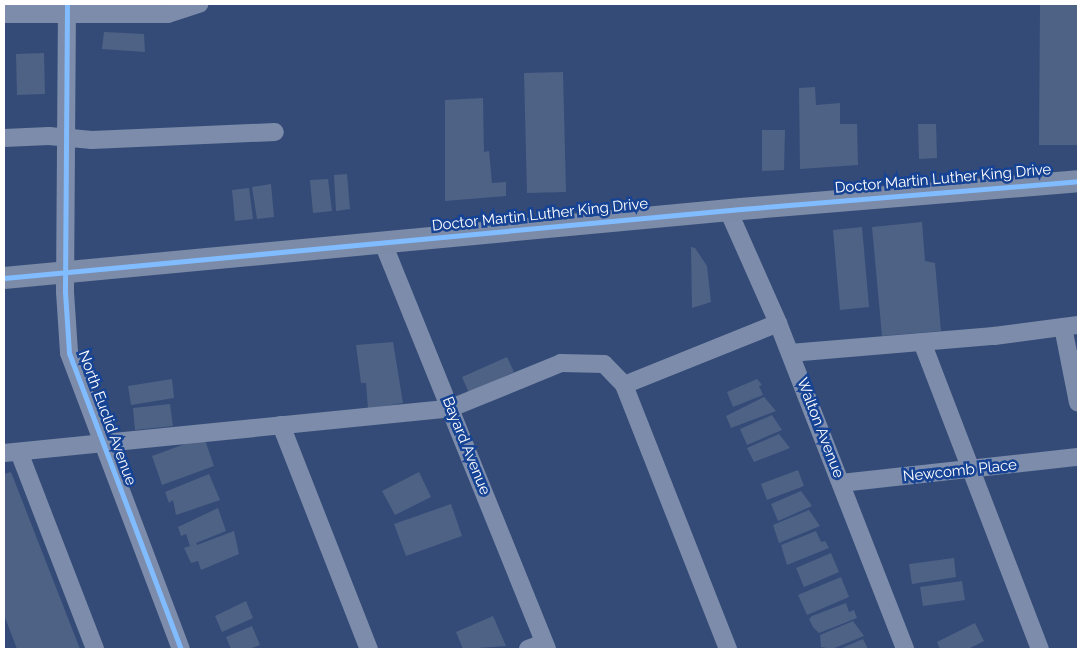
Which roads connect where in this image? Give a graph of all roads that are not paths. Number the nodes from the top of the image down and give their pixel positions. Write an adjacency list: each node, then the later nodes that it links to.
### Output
1 (199, 4): 2 (street)
2 (67, 9): 3 (street); 6 (street, North Euclid Avenue)
3 (4, 14)
4 (275, 132): 6 (street)
5 (4, 138): 6 (street)
6 (66, 138): 10 (street, North Euclid Avenue)
7 (1078, 181): 8 (main road, Doctor Martin Luther King Drive)
8 (728, 210): 9 (main road, Doctor Martin Luther King Drive); 12 (street, Walton Avenue)
9 (383, 243): 10 (main road, Doctor Martin Luther King Drive); 18 (street, Bayard Avenue)
10 (66, 273): 11 (main road, Doctor Martin Luther King Drive); 20 (street, North Euclid Avenue)
11 (4, 278)
12 (778, 323): 15 (street, Walton Avenue); 16 (street)
13 (1071, 326): 14 (street); 17 (street)
14 (922, 342): 15 (street); 23 (street)
15 (790, 353): 24 (street, Walton Avenue)
16 (624, 385): 18 (street); 30 (street)
17 (1078, 403)
18 (451, 408): 19 (street); 25 (street, Bayard Avenue)
19 (281, 426): 20 (street); 28 (street)
20 (102, 444): 21 (street); 27 (street, North Euclid Avenue)
21 (11, 452): 26 (street)
22 (1078, 457): 23 (street, Newcomb Place)
23 (972, 469): 24 (street, Newcomb Place); 32 (street)
24 (841, 483): 31 (street, Walton Avenue)
25 (545, 646): 29 (street)
26 (95, 649)
27 (181, 649)
28 (369, 649)
29 (528, 649)
30 (728, 649)
31 (905, 649)
32 (1040, 649)

